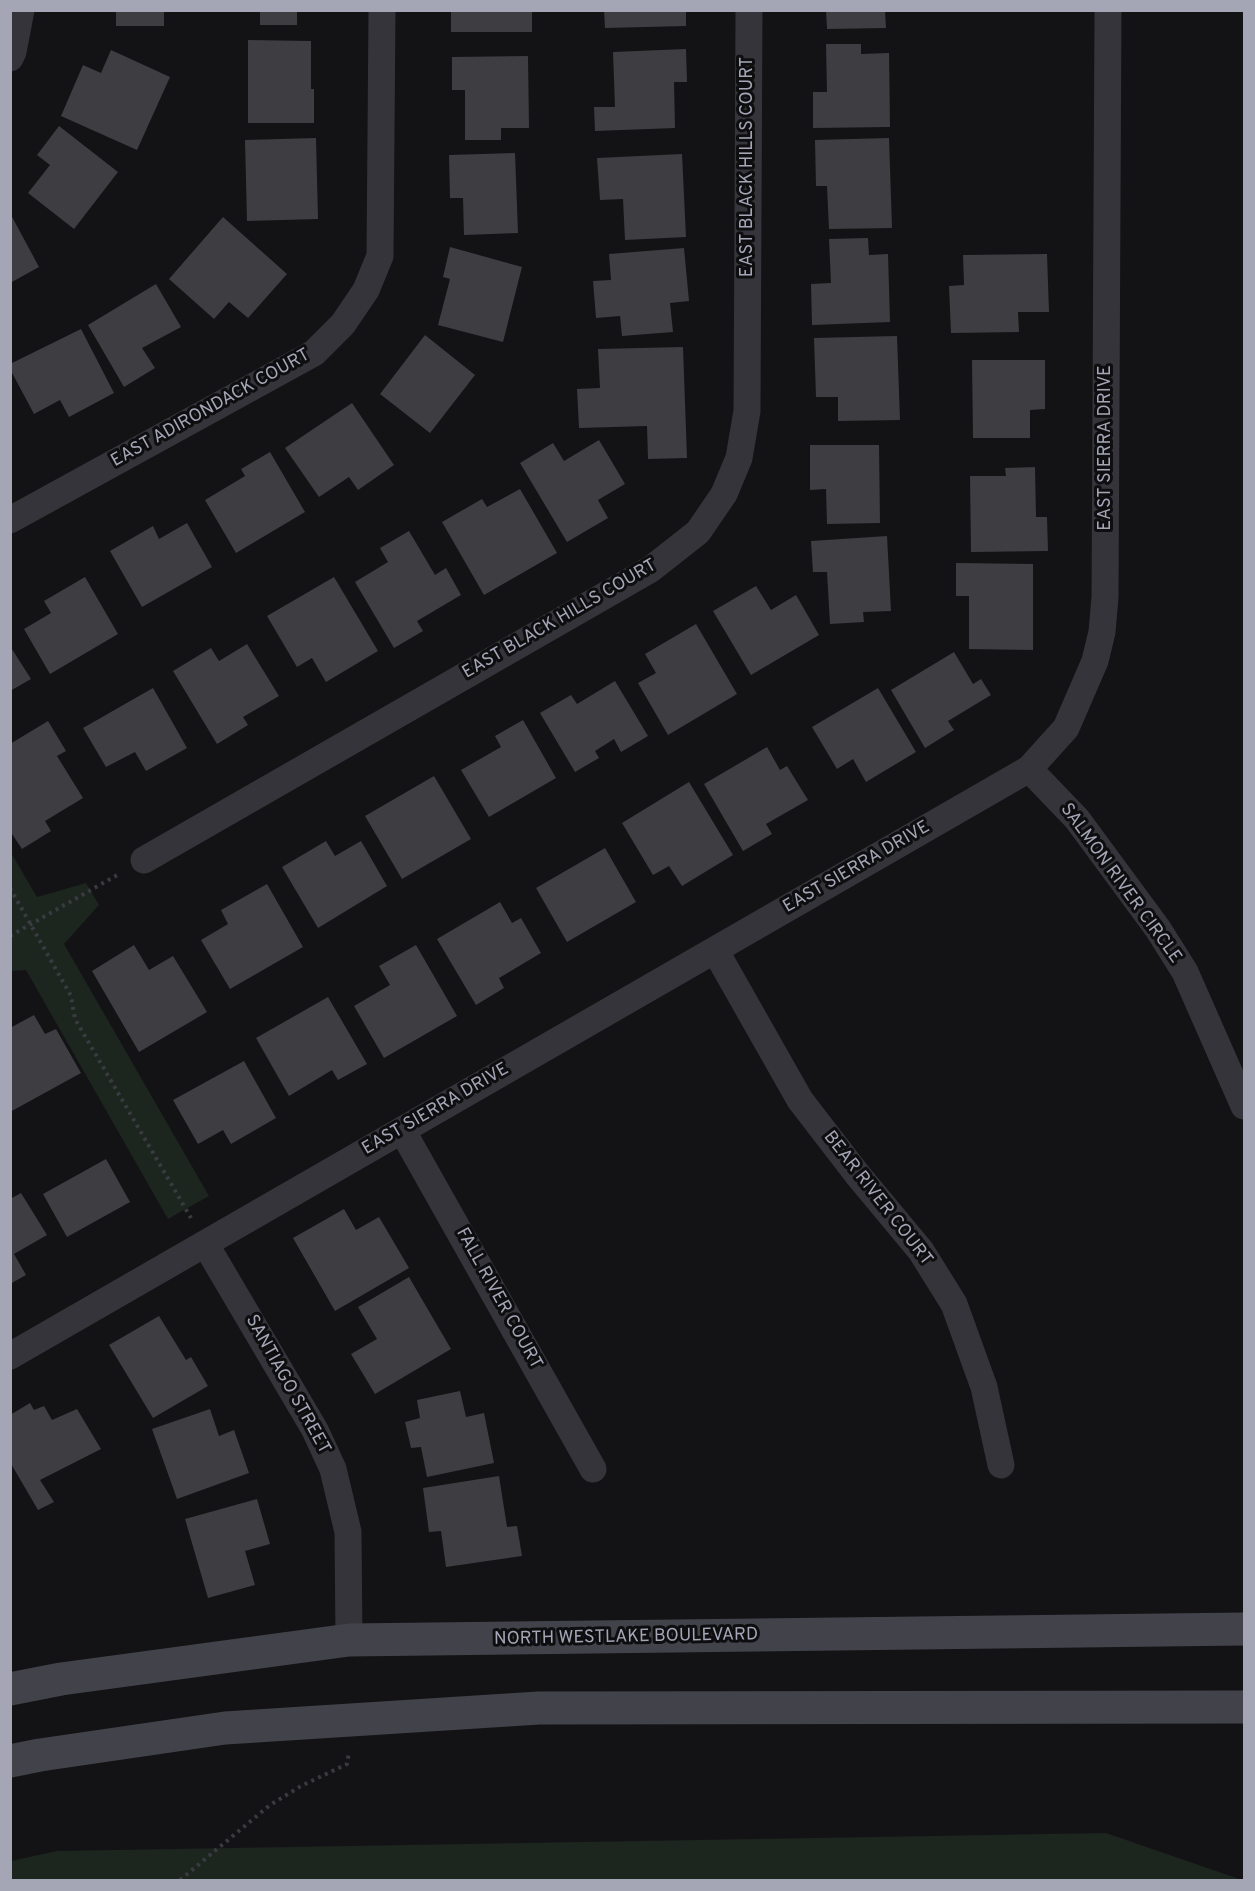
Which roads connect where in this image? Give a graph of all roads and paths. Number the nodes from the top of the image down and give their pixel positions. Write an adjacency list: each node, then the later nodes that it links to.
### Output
1 (21, 10): 5 (street)
2 (382, 10): 6 (street, EAST ADIRONDACK COURT)
3 (748, 10): 8 (street, EAST BLACK HILLS COURT)
4 (1108, 10): 7 (street, EAST SIERRA DRIVE)
5 (10, 58)
6 (10, 520)
7 (1029, 768): 12 (street, EAST SIERRA DRIVE); 13 (street, SALMON RIVER CIRCLE)
8 (144, 860): 10 (path)
9 (10, 888): 10 (path)
10 (31, 924): 11 (path); 15 (path)
11 (10, 936)
12 (715, 950): 14 (street, EAST SIERRA DRIVE); 17 (street, BEAR RIVER COURT)
13 (1245, 1106)
14 (402, 1130): 15 (street, EAST SIERRA DRIVE); 18 (street, FALL RIVER COURT)
15 (206, 1245): 16 (street, EAST SIERRA DRIVE); 20 (street, SANTIAGO STREET)
16 (10, 1356)
17 (1001, 1465)
18 (593, 1469)
19 (1245, 1629): 20 (main road, NORTH WESTLAKE BOULEVARD)
20 (349, 1640): 21 (main road, NORTH WESTLAKE BOULEVARD)
21 (10, 1689)
22 (1245, 1707): 23 (main road)
23 (356, 1719): 24 (main road); 25 (path)
24 (10, 1761)
25 (180, 1881)

